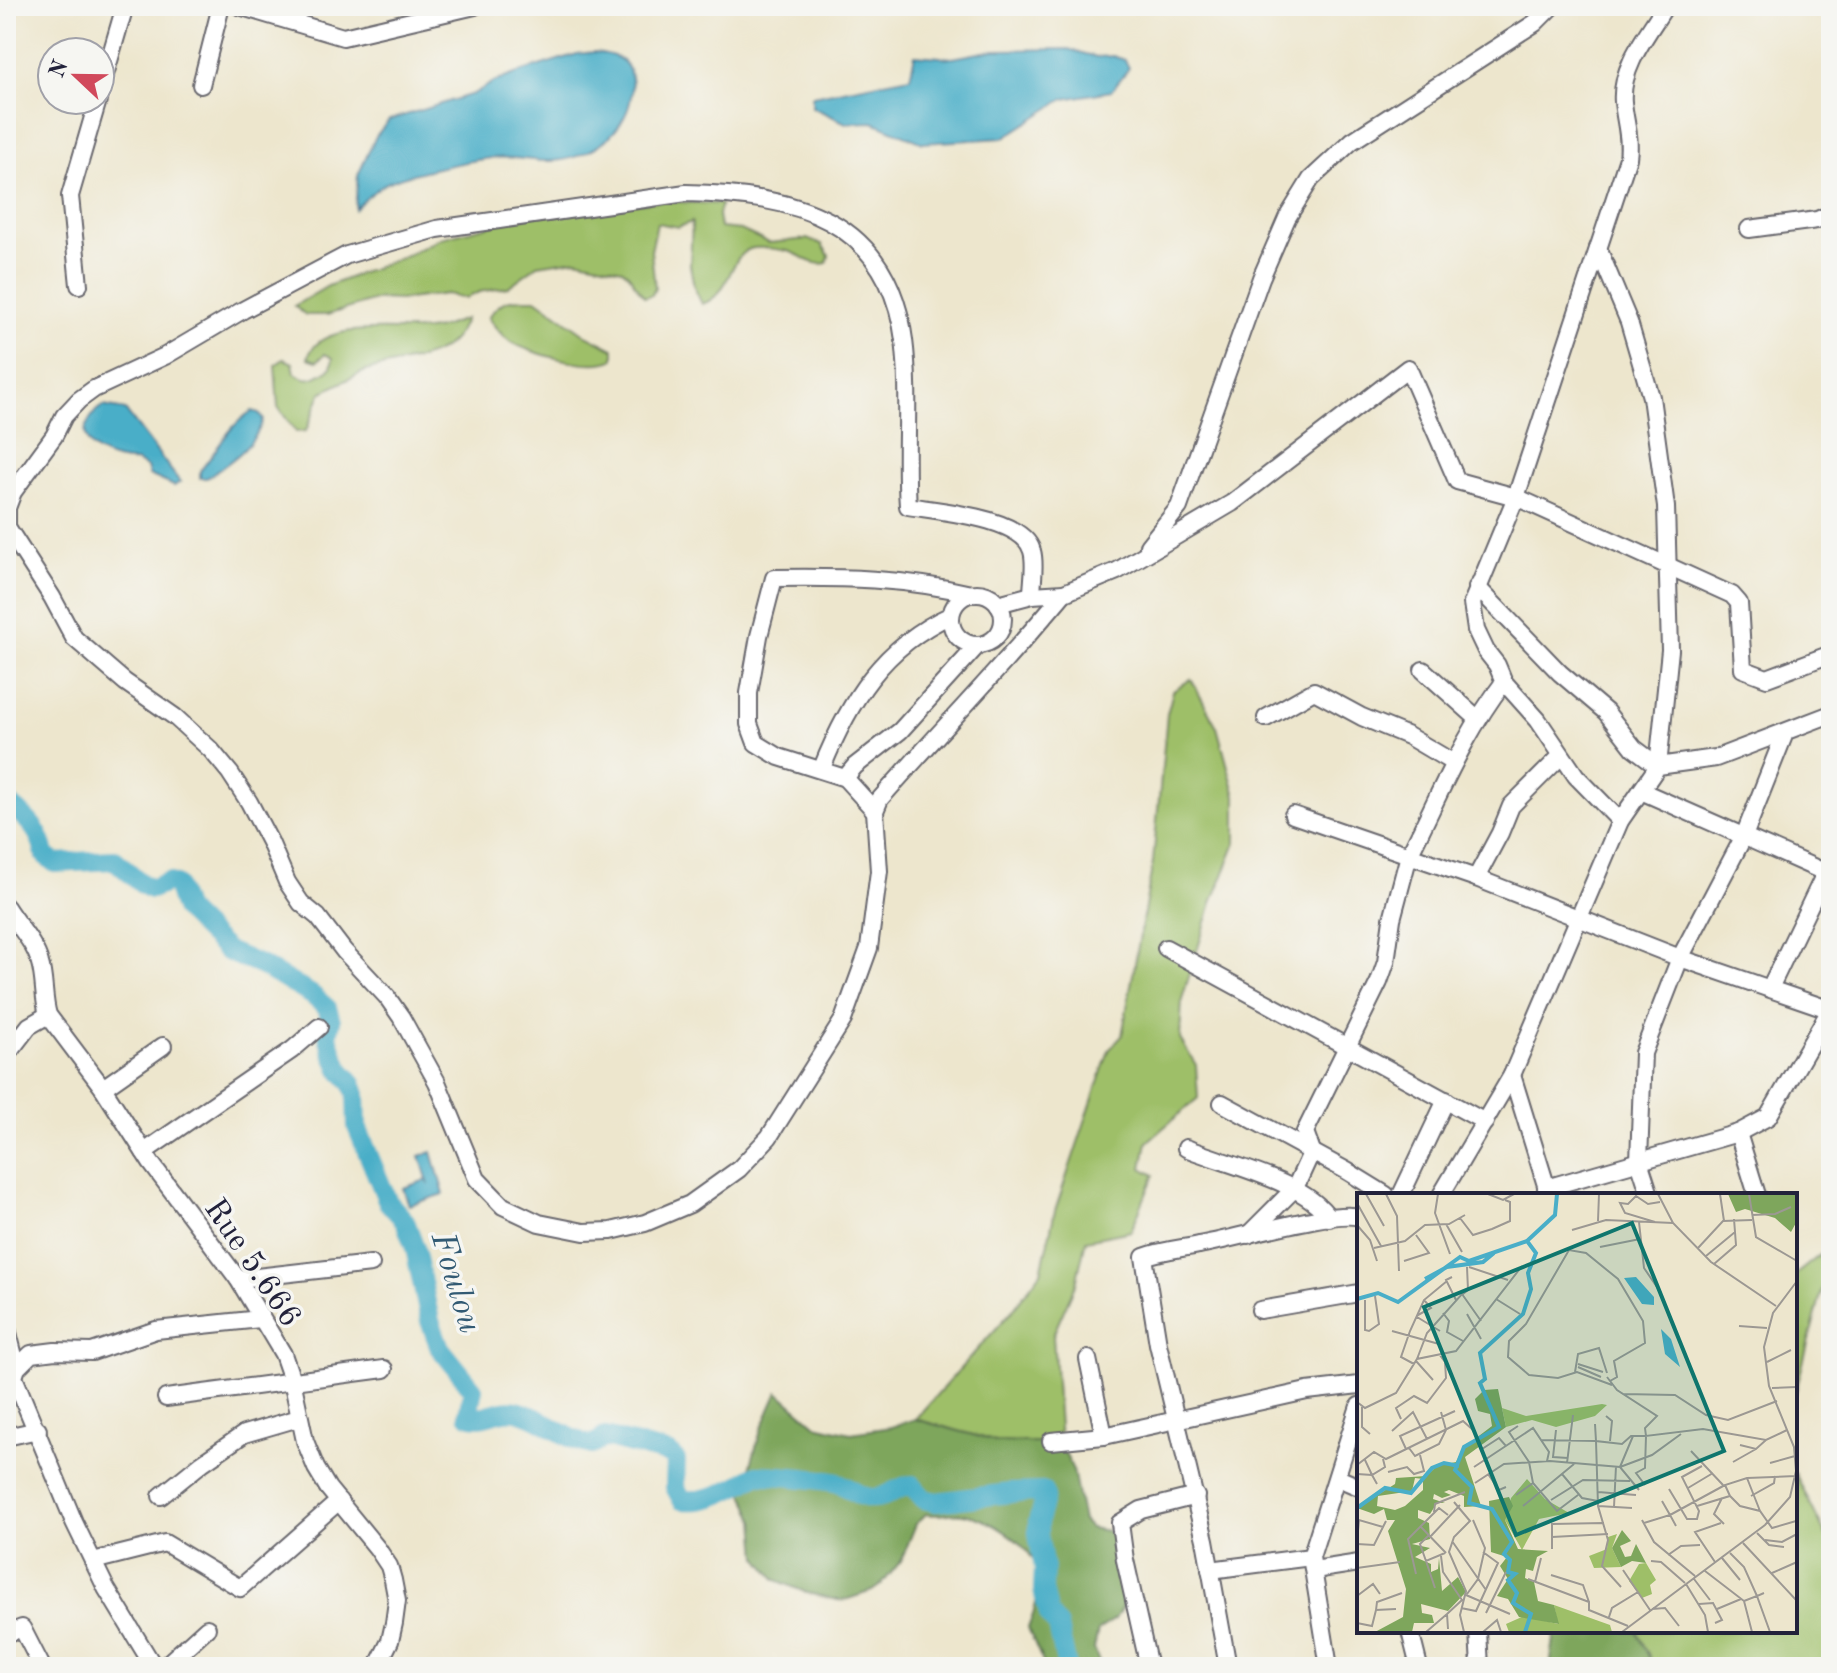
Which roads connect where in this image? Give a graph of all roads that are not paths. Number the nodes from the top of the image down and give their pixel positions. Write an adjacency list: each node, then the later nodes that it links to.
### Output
1 (125, 6): 7 (street)
2 (221, 6): 8 (street)
3 (239, 6): 4 (street)
4 (475, 6)
5 (1552, 6): 15 (street)
6 (1665, 6): 12 (street)
7 (116, 37)
8 (201, 85)
9 (93, 116): 13 (street)
10 (1831, 214): 11 (street)
11 (1749, 229)
12 (1598, 248): 14 (street); 16 (street)
13 (79, 285)
14 (1516, 497): 15 (street); 16 (street); 17 (street)
15 (1139, 557): 18 (street)
16 (1668, 566): 24 (street); 33 (street)
17 (1477, 587): 26 (street); 33 (street)
18 (1064, 593): 20 (street); 37 (street)
19 (971, 594): 21 (street); 22 (street); 34 (street)
20 (1032, 595): 21 (street); 37 (street)
21 (998, 604): 23 (street)
22 (951, 615): 23 (street); 34 (street)
23 (977, 646): 35 (street)
24 (1831, 654)
25 (1423, 670): 29 (street)
26 (1504, 682): 29 (street); 31 (street)
27 (1831, 714): 30 (street)
28 (1266, 718): 32 (street)
29 (1478, 719): 32 (street)
30 (1785, 733): 33 (street); 40 (street)
31 (1561, 756): 39 (street); 43 (street)
32 (1452, 762): 41 (street)
33 (1658, 766): 36 (street)
34 (822, 768): 35 (street)
35 (845, 778): 37 (street)
36 (1641, 791): 39 (street); 40 (street)
37 (875, 811)
38 (1293, 815): 41 (street)
39 (1620, 821): 45 (street)
40 (1744, 836): 42 (street); 47 (street)
41 (1409, 855): 43 (street); 53 (street)
42 (1829, 869): 48 (street)
43 (1476, 878): 45 (street)
44 (6, 907): 50 (street, Rue 5.666)
45 (1578, 919): 47 (street); 55 (street)
46 (1166, 948): 53 (street)
47 (1680, 958): 48 (street); 64 (street)
48 (1770, 988): 49 (street)
49 (1831, 1010): 60 (street)
50 (48, 1015): 54 (street); 56 (street, Rue 5.666)
51 (319, 1027): 63 (street)
52 (163, 1046): 56 (street)
53 (1347, 1046): 57 (street); 62 (street)
54 (6, 1056)
55 (1512, 1075): 59 (street); 66 (street)
56 (103, 1088): 63 (street, Rue 5.666)
57 (1446, 1100): 59 (street); 68 (street)
58 (1222, 1103): 62 (street)
59 (1485, 1122): 69 (street)
60 (1738, 1133): 64 (street); 71 (street)
61 (1186, 1148): 65 (street)
62 (1312, 1151): 65 (street); 67 (street)
63 (144, 1152): 76 (street, Rue 5.666)
64 (1639, 1161): 66 (street); 70 (street)
65 (1295, 1188): 73 (street); 74 (street)
66 (1547, 1191)
67 (1383, 1193)
68 (1402, 1193)
69 (1442, 1193)
70 (1649, 1193)
71 (1756, 1193)
72 (1357, 1216): 73 (street)
73 (1329, 1218): 74 (street)
74 (1248, 1235): 89 (street)
75 (371, 1264): 76 (street)
76 (238, 1279): 79 (street, Rue 5.666)
77 (1357, 1293): 78 (street)
78 (1260, 1310)
79 (260, 1319): 82 (street); 84 (street, Rue 5.666)
80 (6, 1325): 82 (street)
81 (1088, 1359): 91 (street)
82 (17, 1368): 90 (street)
83 (384, 1369): 84 (street)
84 (292, 1380): 86 (street); 88 (street, Rue 5.666)
85 (1357, 1385): 89 (street)
86 (166, 1398)
87 (1357, 1412): 94 (street)
88 (299, 1418): 96 (street); 98 (street, Rue 5.666)
89 (1178, 1421): 91 (street); 97 (street)
90 (38, 1430): 92 (street); 99 (street)
91 (1104, 1436): 93 (street)
92 (6, 1437)
93 (1051, 1441)
94 (1338, 1478): 95 (street); 100 (street)
95 (1357, 1486)
96 (161, 1496)
97 (1196, 1496): 102 (street); 111 (street)
98 (339, 1501): 99 (street); 110 (street, Rue 5.666)
99 (93, 1561): 108 (street)
100 (1312, 1563): 101 (street); 102 (street); 113 (street)
101 (1357, 1563)
102 (1210, 1570): 112 (street)
103 (207, 1628): 109 (street)
104 (1410, 1633): 114 (street)
105 (1478, 1633): 115 (street)
106 (6, 1634): 107 (street)
107 (42, 1667)
108 (154, 1667)
109 (164, 1667)
110 (377, 1667)
111 (1149, 1667)
112 (1228, 1667)
113 (1329, 1667)
114 (1419, 1667)
115 (1480, 1667)

